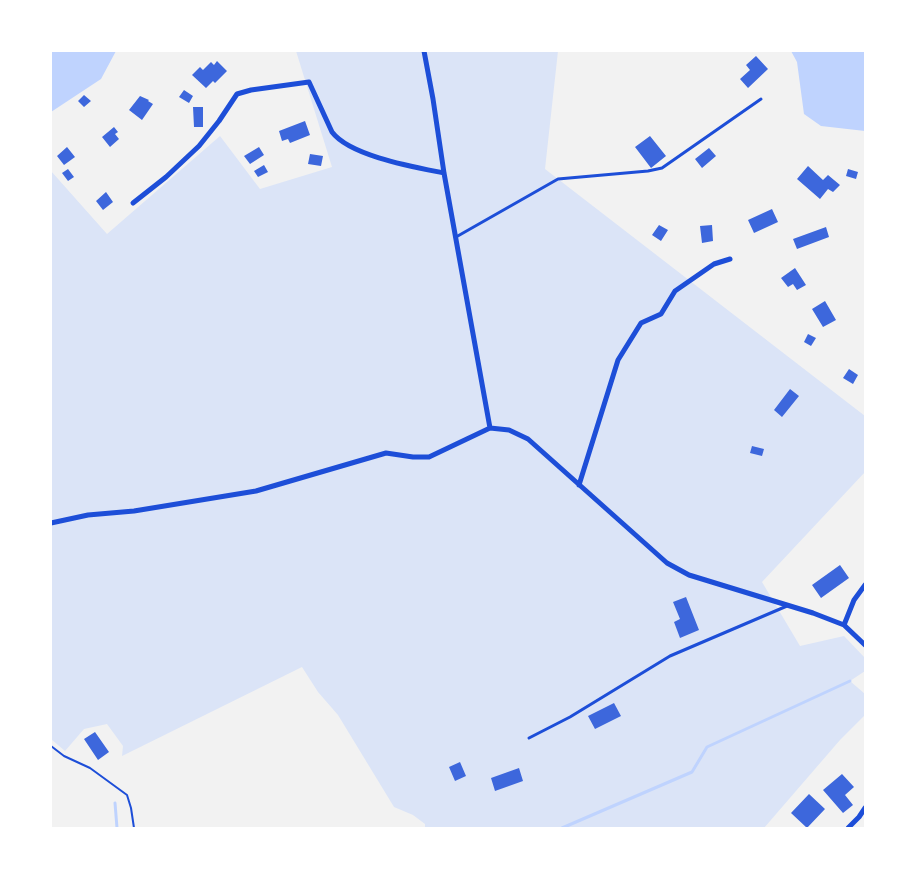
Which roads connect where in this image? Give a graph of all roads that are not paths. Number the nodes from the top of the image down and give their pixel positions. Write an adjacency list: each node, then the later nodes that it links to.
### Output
1 (424, 51): 3 (street)
2 (761, 98): 5 (lane)
3 (444, 173): 4 (street); 5 (street)
4 (133, 204)
5 (456, 237): 7 (street)
6 (730, 259): 8 (street)
7 (490, 428): 8 (street); 9 (street)
8 (579, 485): 11 (street)
9 (51, 523)
10 (865, 585): 12 (street)
11 (788, 606): 12 (street); 14 (lane)
12 (844, 625): 13 (street)
13 (865, 645)
14 (529, 738)
15 (865, 808): 16 (street)
16 (848, 828)

